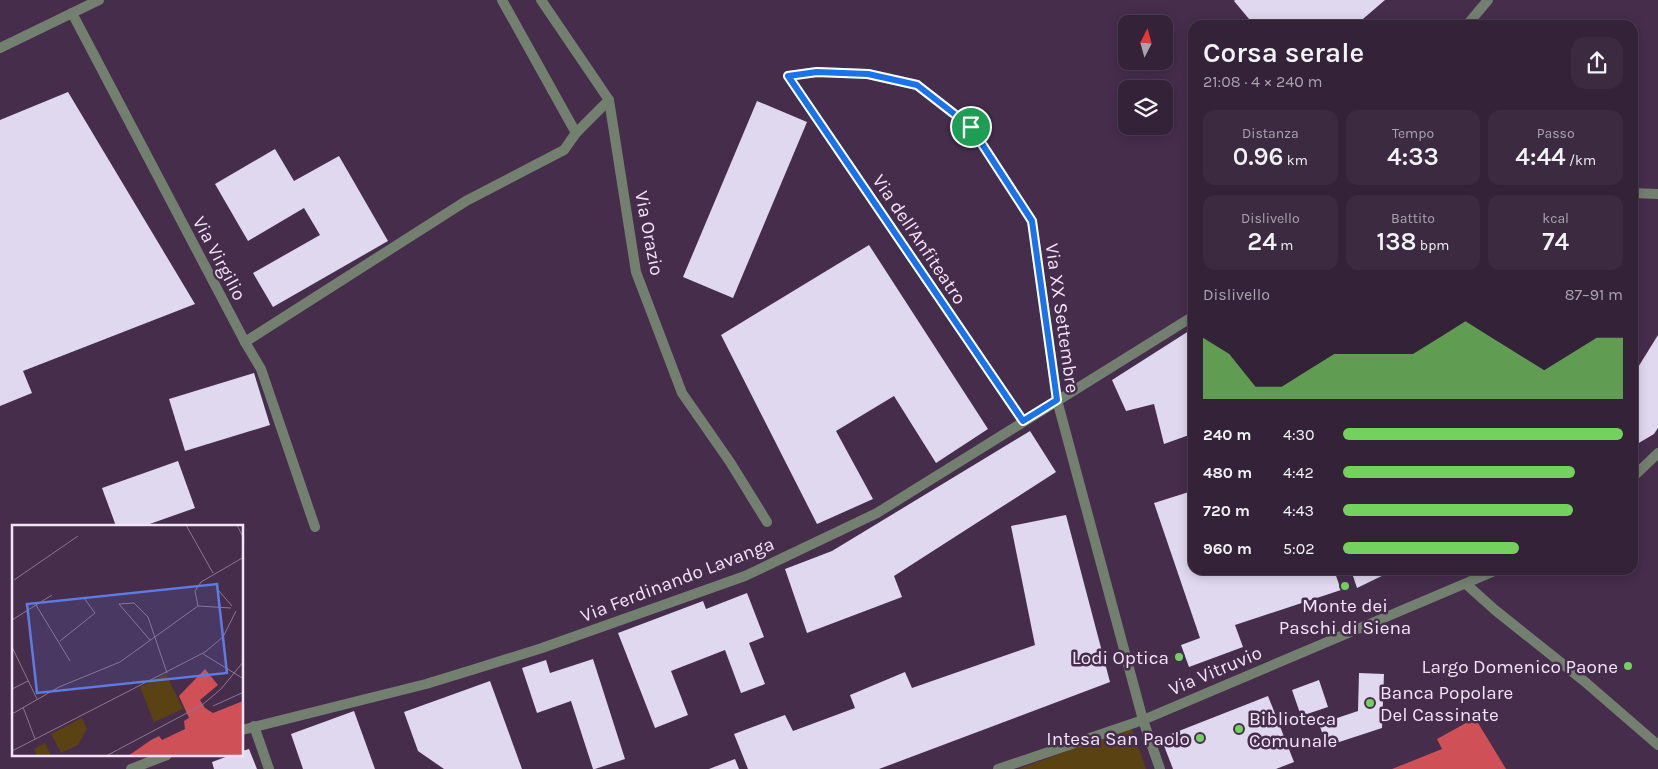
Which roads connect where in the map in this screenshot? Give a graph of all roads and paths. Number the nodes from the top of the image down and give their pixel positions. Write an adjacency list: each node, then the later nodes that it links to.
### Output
1 (100, 0): 5 (street)
2 (502, 0): 10 (street)
3 (542, 0): 9 (street, Via Orazio)
4 (1488, 0): 6 (street)
5 (72, 13): 7 (street); 14 (street, Via Virgilio)
6 (1471, 20)
7 (0, 48)
8 (788, 76): 15 (street, Via XX Settembre); 16 (street, Via dell'Anfiteatro)
9 (609, 100): 10 (street); 19 (street, Via Orazio)
10 (576, 134): 14 (street)
11 (1638, 194): 12 (street)
12 (1658, 194)
13 (1188, 319): 15 (street, Via Ferdinando Lavanga)
14 (245, 342): 20 (street, Via Virgilio)
15 (1057, 400): 16 (street, Via Ferdinando Lavanga); 23 (street, Via XX Settembre)
16 (1023, 421): 24 (street, Via Ferdinando Lavanga)
17 (1658, 453): 18 (street)
18 (1638, 472)
19 (767, 522)
20 (315, 527)
21 (1486, 575): 22 (street, Via Vitruvio)
22 (1466, 584): 23 (street, Via Vitruvio); 26 (street)
23 (1143, 720): 30 (street, Via Vitruvio); 31 (street, Via XX Settembre)
24 (254, 726): 25 (street, Via Ferdinando Lavanga); 29 (street)
25 (244, 729)
26 (1658, 745)
27 (164, 756): 28 (street)
28 (131, 769)
29 (269, 769)
30 (998, 769)
31 (1160, 769)

